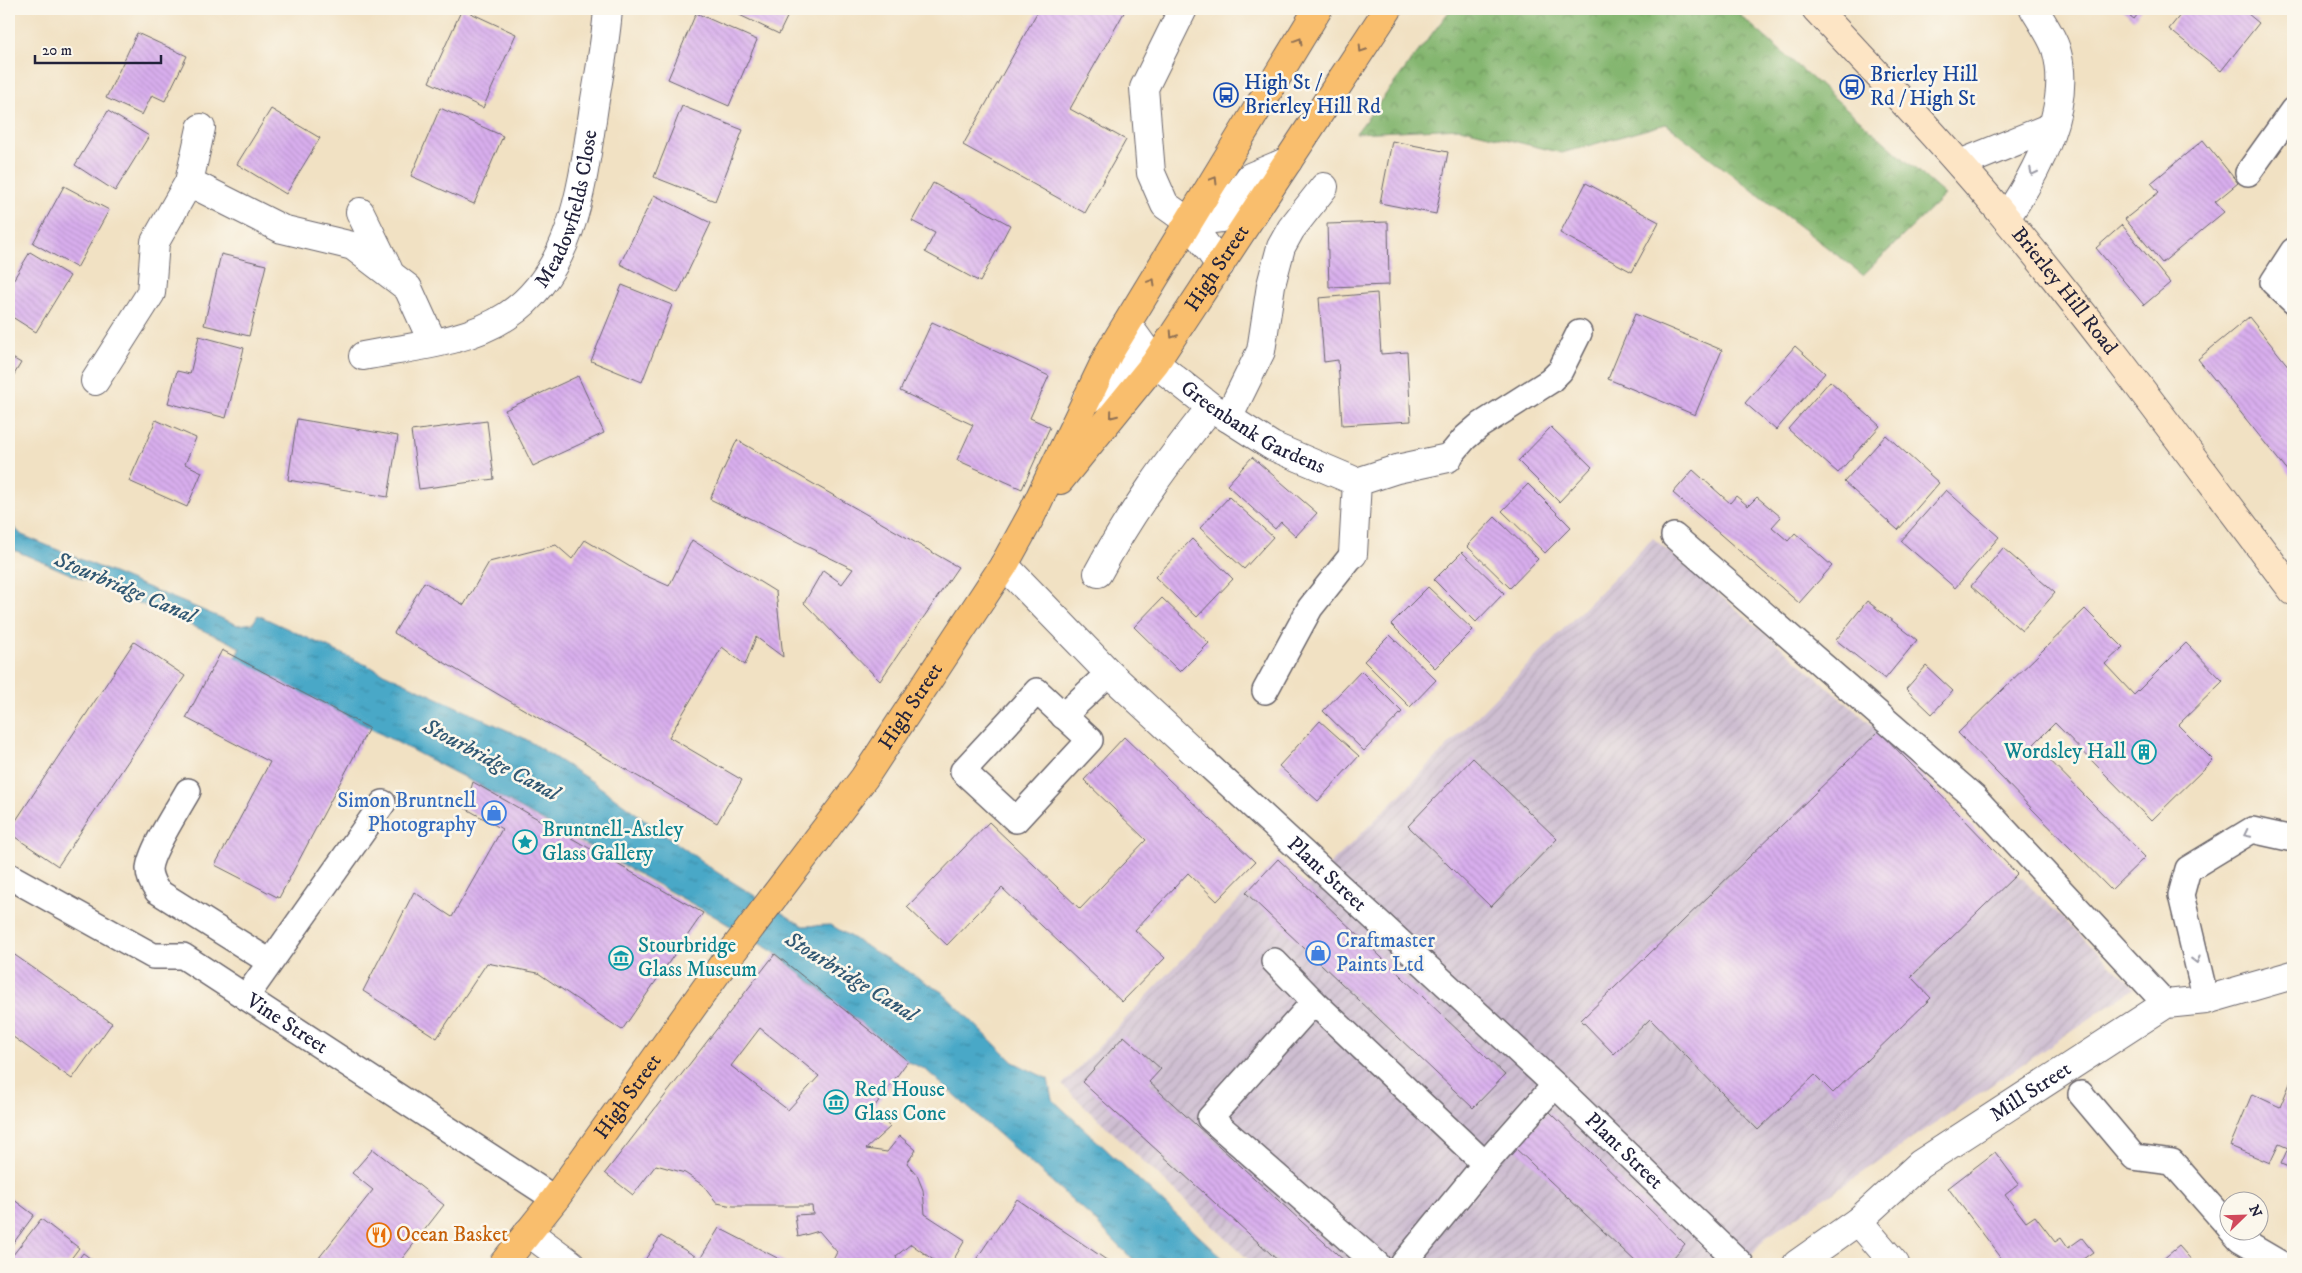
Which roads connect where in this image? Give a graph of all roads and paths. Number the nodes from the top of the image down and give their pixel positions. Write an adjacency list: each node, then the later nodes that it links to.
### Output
1 (608, 9): 24 (street, Meadowfields Close)
2 (1183, 9): 17 (street)
3 (1318, 9): 17 (highway, High Street, one-way to 3)
4 (1388, 9): 10 (highway, High Street, one-way to 10)
5 (1816, 9): 11 (main road, Brierley Hill Road)
6 (2034, 9): 8 (street)
7 (2293, 110): 12 (lane)
8 (2051, 127): 11 (street); 16 (street, one-way to 16)
9 (201, 128): 13 (street)
10 (1288, 161): 17 (street); 19 (highway, High Street)
11 (1960, 164): 16 (main road, Brierley Hill Road)
12 (2248, 173)
13 (189, 182): 20 (street); 27 (street)
14 (1324, 187): 29 (street)
15 (360, 212): 20 (street)
16 (2006, 218): 37 (main road, Brierley Hill Road)
17 (1189, 222): 19 (street); 22 (highway, High Street, one-way to 17)
18 (2293, 251): 21 (lane)
19 (1220, 265): 26 (highway, High Street, one-way to 26)
20 (391, 275): 24 (street)
21 (2293, 301)
22 (1127, 324): 26 (street, Greenbank Gardens); 28 (highway, High Street)
23 (1579, 333): 30 (lane)
24 (433, 343): 25 (street, Meadowfields Close)
25 (363, 356)
26 (1155, 363): 28 (street); 29 (street, Greenbank Gardens); 32 (highway, High Street, one-way to 32)
27 (95, 382)
28 (1086, 400): 32 (highway, High Street)
29 (1219, 413): 31 (street, Greenbank Gardens); 36 (street)
30 (1448, 458): 31 (street)
31 (1357, 482): 34 (street)
32 (1031, 516): 35 (highway, High Street)
33 (1674, 536): 52 (lane)
34 (1353, 554): 39 (lane)
35 (1004, 565): 38 (street, Plant Street); 56 (highway, High Street)
36 (1098, 573)
37 (2293, 592)
38 (1109, 673): 40 (lane); 41 (street, Plant Street)
39 (1265, 691)
40 (1063, 716): 40 (lane)
41 (1193, 751): 53 (lane, Plant Street)
42 (188, 791): 47 (lane)
43 (383, 803): 47 (lane)
44 (2293, 839): 50 (lane, one-way to 50)
45 (9, 876): 49 (lane, Vine Street)
46 (1274, 960): 51 (lane)
47 (270, 962): 49 (lane)
48 (2293, 975): 50 (street, Mill Street)
49 (246, 997): 56 (lane, Vine Street)
50 (2206, 1000): 52 (street, Mill Street)
51 (1314, 1002): 55 (lane); 63 (lane)
52 (2166, 1004): 58 (street, Mill Street)
53 (1555, 1085): 55 (lane); 65 (lane, Plant Street)
54 (2081, 1094): 57 (lane)
55 (1485, 1164): 64 (lane)
56 (555, 1199): 59 (highway, High Street)
57 (2220, 1217)
58 (1858, 1221): 66 (street, Mill Street); 67 (street)
59 (528, 1232): 61 (highway, High Street); 62 (street)
60 (2240, 1240): 68 (lane)
61 (502, 1264)
62 (571, 1264)
63 (1378, 1264)
64 (1404, 1264)
65 (1741, 1264)
66 (1797, 1264)
67 (1895, 1264)
68 (2281, 1264)

